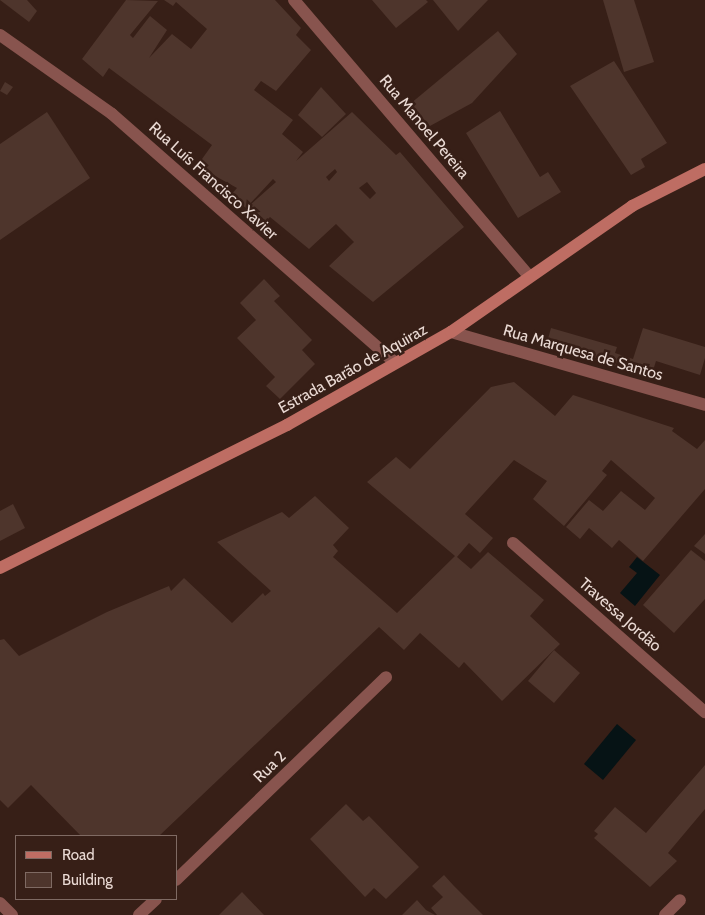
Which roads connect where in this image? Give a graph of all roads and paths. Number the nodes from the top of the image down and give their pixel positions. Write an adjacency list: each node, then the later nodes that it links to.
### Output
1 (294, 0): 4 (street, Rua Manoel Pereira)
2 (0, 35): 6 (street, Rua Luís Francisco Xavier)
3 (705, 169): 4 (street, Estrada Barão de Aquiraz)
4 (528, 275): 5 (street, Estrada Barão de Aquiraz)
5 (451, 332): 6 (street, Estrada Barão de Aquiraz); 7 (street, Rua Marquesa de Santos)
6 (395, 364): 9 (street, Estrada Barão de Aquiraz)
7 (705, 405)
8 (513, 543): 11 (street, Travessa Jordão)
9 (0, 568)
10 (386, 677): 12 (street, Rua 2)
11 (705, 712)
12 (178, 878)
13 (155, 900): 17 (street)
14 (680, 900): 18 (street)
15 (0, 903): 16 (street)
16 (12, 915)
17 (140, 915)
18 (665, 915)

